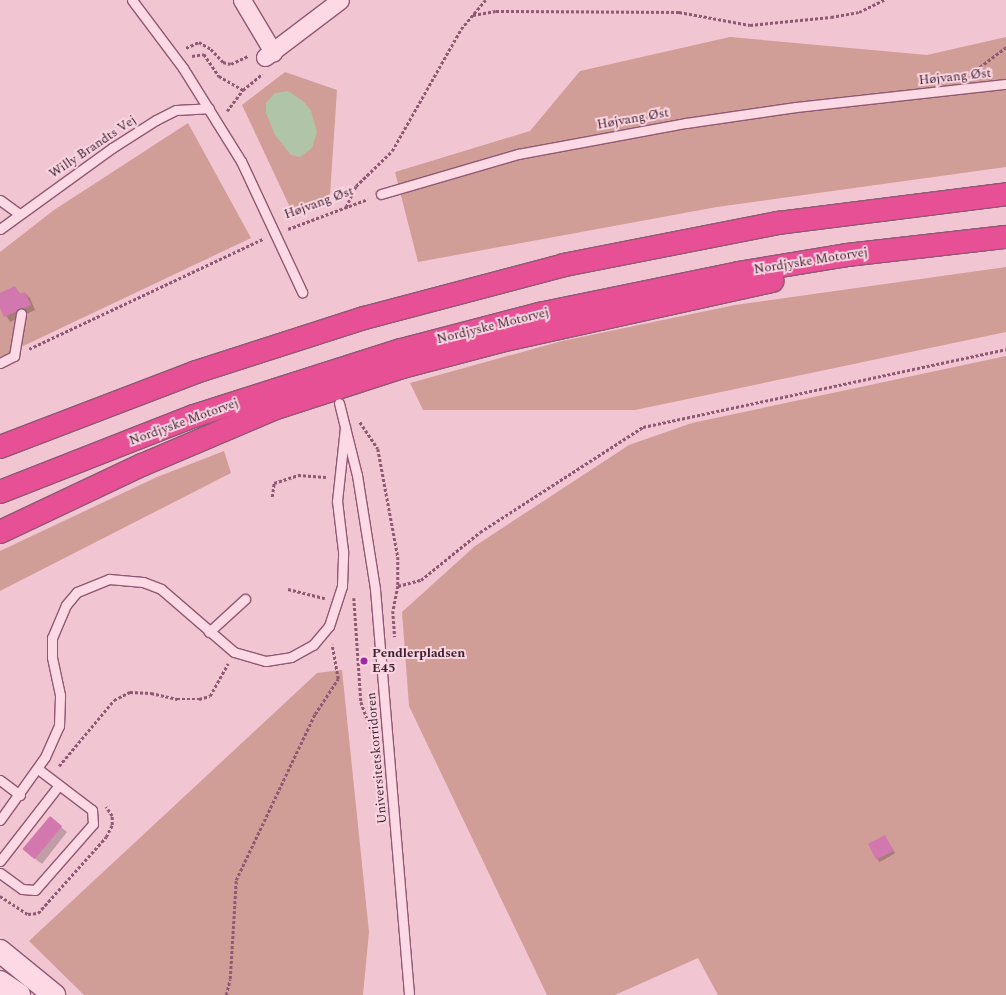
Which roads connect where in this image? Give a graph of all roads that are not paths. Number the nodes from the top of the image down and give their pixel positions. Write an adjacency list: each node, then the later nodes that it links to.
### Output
1 (132, 0): 5 (lane)
2 (242, 0): 3 (street)
3 (340, 0)
4 (1006, 84): 6 (lane, Højvang Øst)
5 (209, 108): 9 (lane, Willy Brandts Vej); 13 (lane)
6 (381, 194)
7 (1006, 194): 16 (highway)
8 (0, 200): 9 (lane)
9 (19, 214): 10 (lane, Willy Brandts Vej)
10 (0, 229)
11 (1006, 237): 12 (highway, Nordjyske Motorvej)
12 (956, 242): 21 (highway, Nordjyske Motorvej); 22 (highway)
13 (302, 292)
14 (21, 314): 15 (lane)
15 (0, 363)
16 (196, 372): 19 (highway); 20 (highway)
17 (339, 403): 18 (lane, Universitetskorridoren)
18 (345, 427): 24 (lane); 36 (lane, Universitetskorridoren)
19 (0, 431)
20 (0, 447)
21 (0, 492)
22 (0, 532)
23 (245, 599): 24 (lane)
24 (210, 632): 25 (lane)
25 (38, 769): 27 (lane); 28 (lane)
26 (0, 780): 28 (lane)
27 (58, 785): 30 (lane); 31 (lane)
28 (20, 795): 29 (lane)
29 (0, 820)
30 (0, 861)
31 (0, 873)
32 (0, 951): 35 (main road)
33 (0, 982): 34 (main road)
34 (19, 995)
35 (54, 995)
36 (409, 995)

